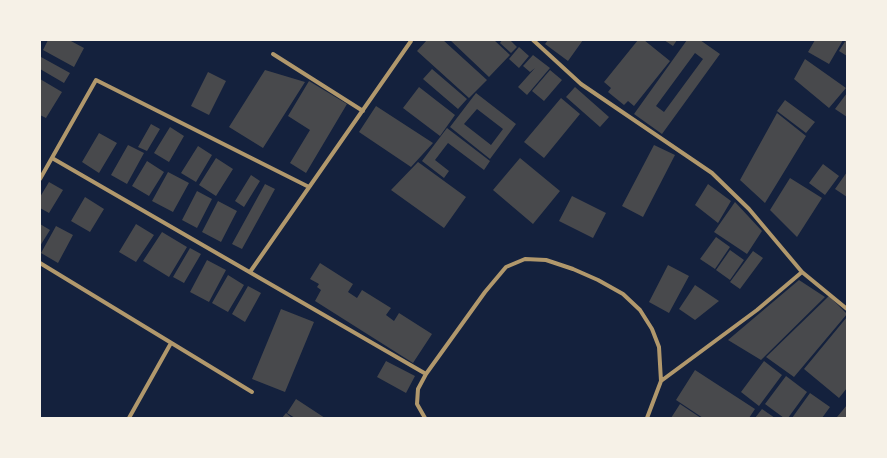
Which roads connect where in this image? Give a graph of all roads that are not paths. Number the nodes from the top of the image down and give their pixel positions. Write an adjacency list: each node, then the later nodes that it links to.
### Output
1 (533, 40): 10 (street)
2 (411, 41): 4 (street)
3 (273, 54): 4 (street)
4 (363, 110): 7 (street)
5 (52, 158): 6 (street); 7 (street); 9 (street)
6 (40, 179)
7 (309, 188): 9 (street)
8 (40, 263): 12 (street)
9 (250, 272): 13 (street)
10 (802, 272): 11 (street); 14 (street)
11 (847, 309)
12 (171, 343): 15 (street); 16 (street)
13 (426, 374): 14 (street); 17 (street)
14 (661, 381): 18 (street)
15 (252, 392)
16 (129, 418)
17 (425, 418)
18 (647, 418)

